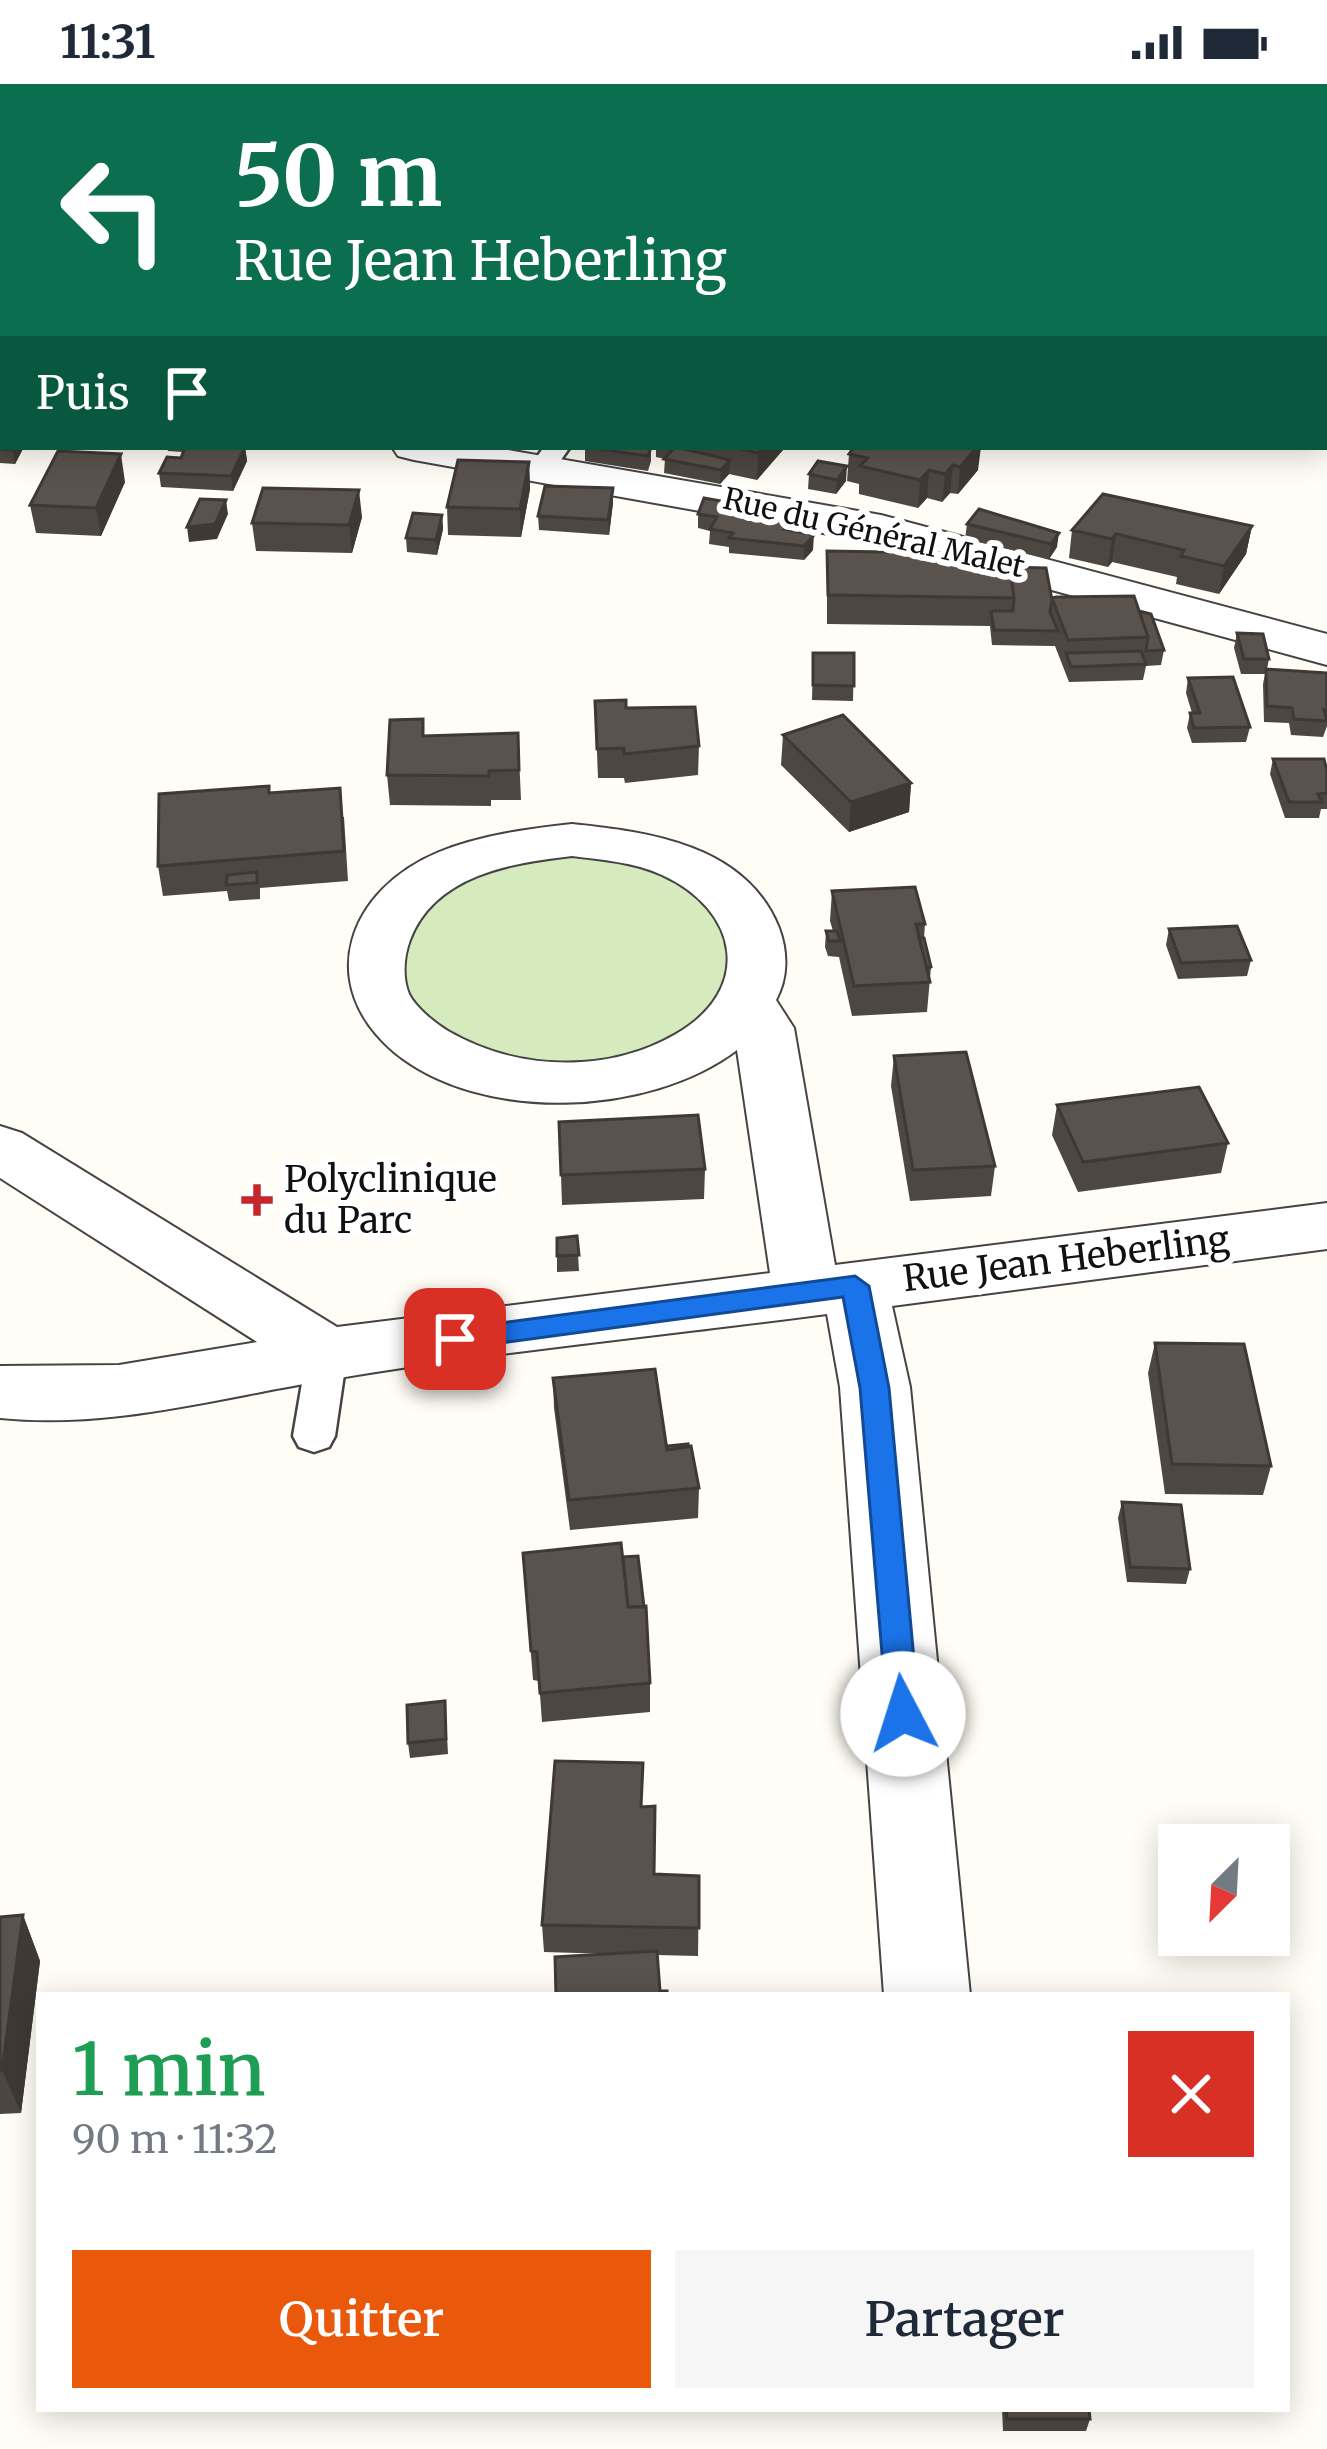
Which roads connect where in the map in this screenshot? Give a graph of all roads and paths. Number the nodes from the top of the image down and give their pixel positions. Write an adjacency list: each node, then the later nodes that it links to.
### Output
1 (451, 450): 2 (street, Rue du Général Malet)
2 (549, 458): 3 (street, Rue du Général Malet)
3 (1327, 650)
4 (747, 1003): 4 (street); 7 (street)
5 (0, 1148): 8 (street)
6 (1327, 1226): 7 (street, Rue Jean Heberling)
7 (830, 1289): 8 (street, Rue Jean Heberling); 11 (street)
8 (327, 1354): 9 (street, Rue Jean Heberling); 10 (lane)
9 (0, 1392)
10 (314, 1436)
11 (927, 1992)

